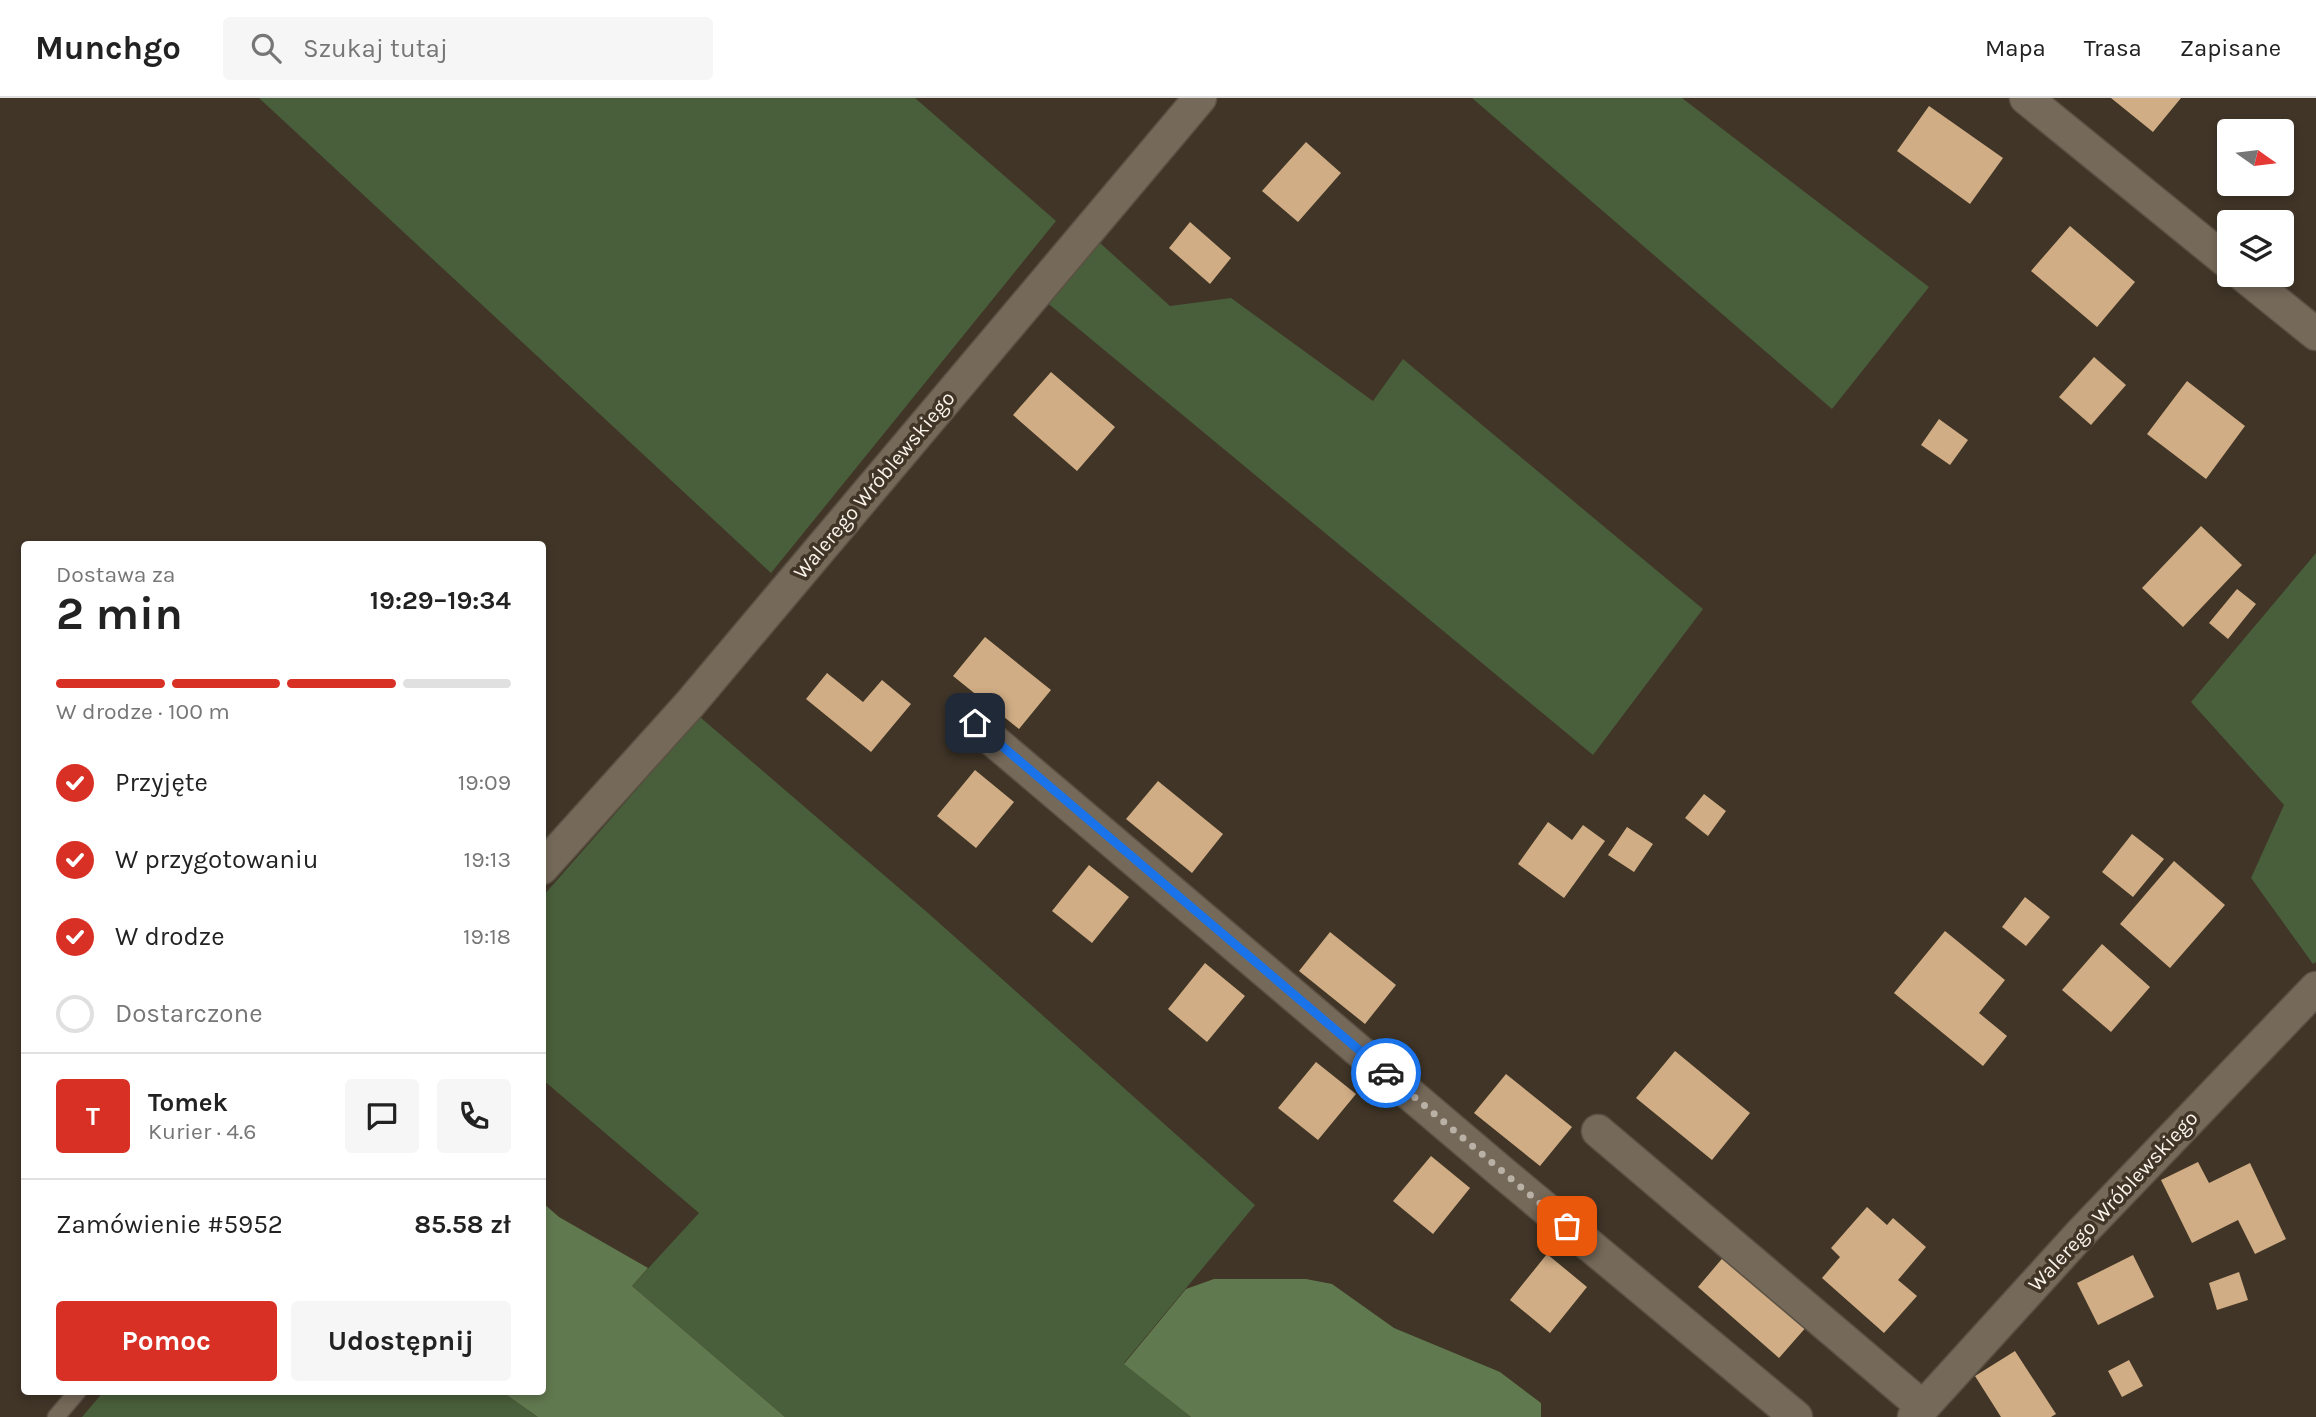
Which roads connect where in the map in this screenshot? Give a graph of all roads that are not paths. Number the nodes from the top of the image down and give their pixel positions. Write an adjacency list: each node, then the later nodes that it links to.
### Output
1 (1200, 98): 7 (street, Walerego Wróblewskiego)
2 (2026, 98): 3 (street)
3 (2217, 253)
4 (2258, 287): 5 (street)
5 (2316, 334)
6 (975, 723): 13 (street)
7 (546, 864)
8 (2316, 988): 11 (street, Walerego Wróblewskiego)
9 (1598, 1131): 11 (street)
10 (75, 1395): 12 (lane)
11 (1919, 1412)
12 (56, 1417)
13 (1796, 1417)

